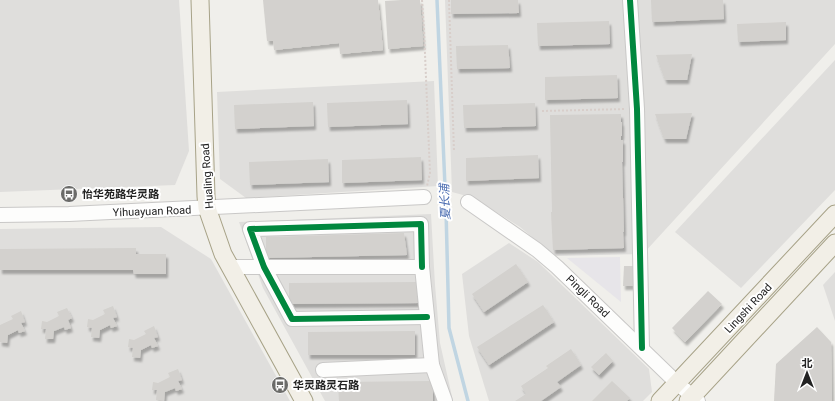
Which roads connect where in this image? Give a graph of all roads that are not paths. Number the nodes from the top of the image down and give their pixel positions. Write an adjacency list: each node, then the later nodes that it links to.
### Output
1 (200, 0): 5 (main road, Hualing Road)
2 (630, 0): 13 (street)
3 (424, 197): 5 (street, Yihuayuan Road)
4 (468, 202): 13 (street, Pingli Road)
5 (207, 208): 7 (street, Yihuayuan Road); 10 (main road, Hualing Road)
6 (835, 214): 16 (main road, Lingshi Road)
7 (0, 216)
8 (835, 243): 17 (main road, Lingshi Road)
9 (422, 266): 11 (street); 11 (street); 12 (street)
10 (231, 267): 11 (street); 18 (main road, Hualing Road)
11 (264, 267): 12 (street)
12 (427, 317): 14 (street)
13 (642, 348): 16 (street, Pingli Road)
14 (432, 365): 15 (street); 19 (street)
15 (323, 370)
16 (678, 382): 17 (street, Pingli Road); 20 (main road, Lingshi Road)
17 (693, 399)
18 (304, 401)
19 (445, 401)
20 (660, 401)

